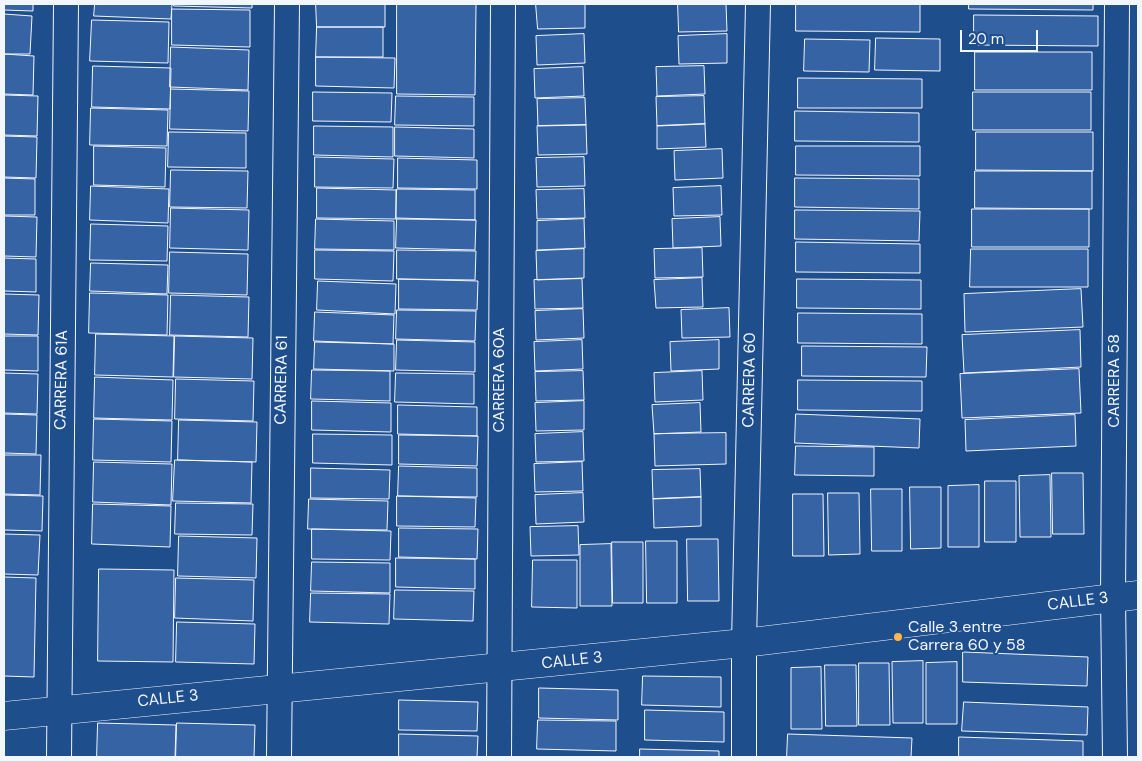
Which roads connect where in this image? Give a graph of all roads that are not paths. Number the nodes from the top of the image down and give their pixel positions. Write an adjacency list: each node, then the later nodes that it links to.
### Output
1 (66, 4): 10 (street, CARRERA 61A)
2 (286, 4): 9 (street, CARRERA 61)
3 (503, 4): 8 (street, CARRERA 60A)
4 (758, 4): 7 (street, CARRERA 60)
5 (1117, 4): 6 (street, CARRERA 58)
6 (1126, 596): 7 (street, CALLE 3); 16 (street, CARRERA 58)
7 (744, 643): 8 (street, CALLE 3); 15 (street, CARRERA 60)
8 (498, 669): 9 (street, CALLE 3); 14 (street, CARRERA 60A)
9 (278, 688): 10 (street, CALLE 3); 13 (street, CARRERA 61)
10 (59, 711): 11 (street, CALLE 3); 12 (street, CARRERA 61A)
11 (4, 716)
12 (59, 757)
13 (279, 757)
14 (499, 757)
15 (744, 757)
16 (1115, 757)

